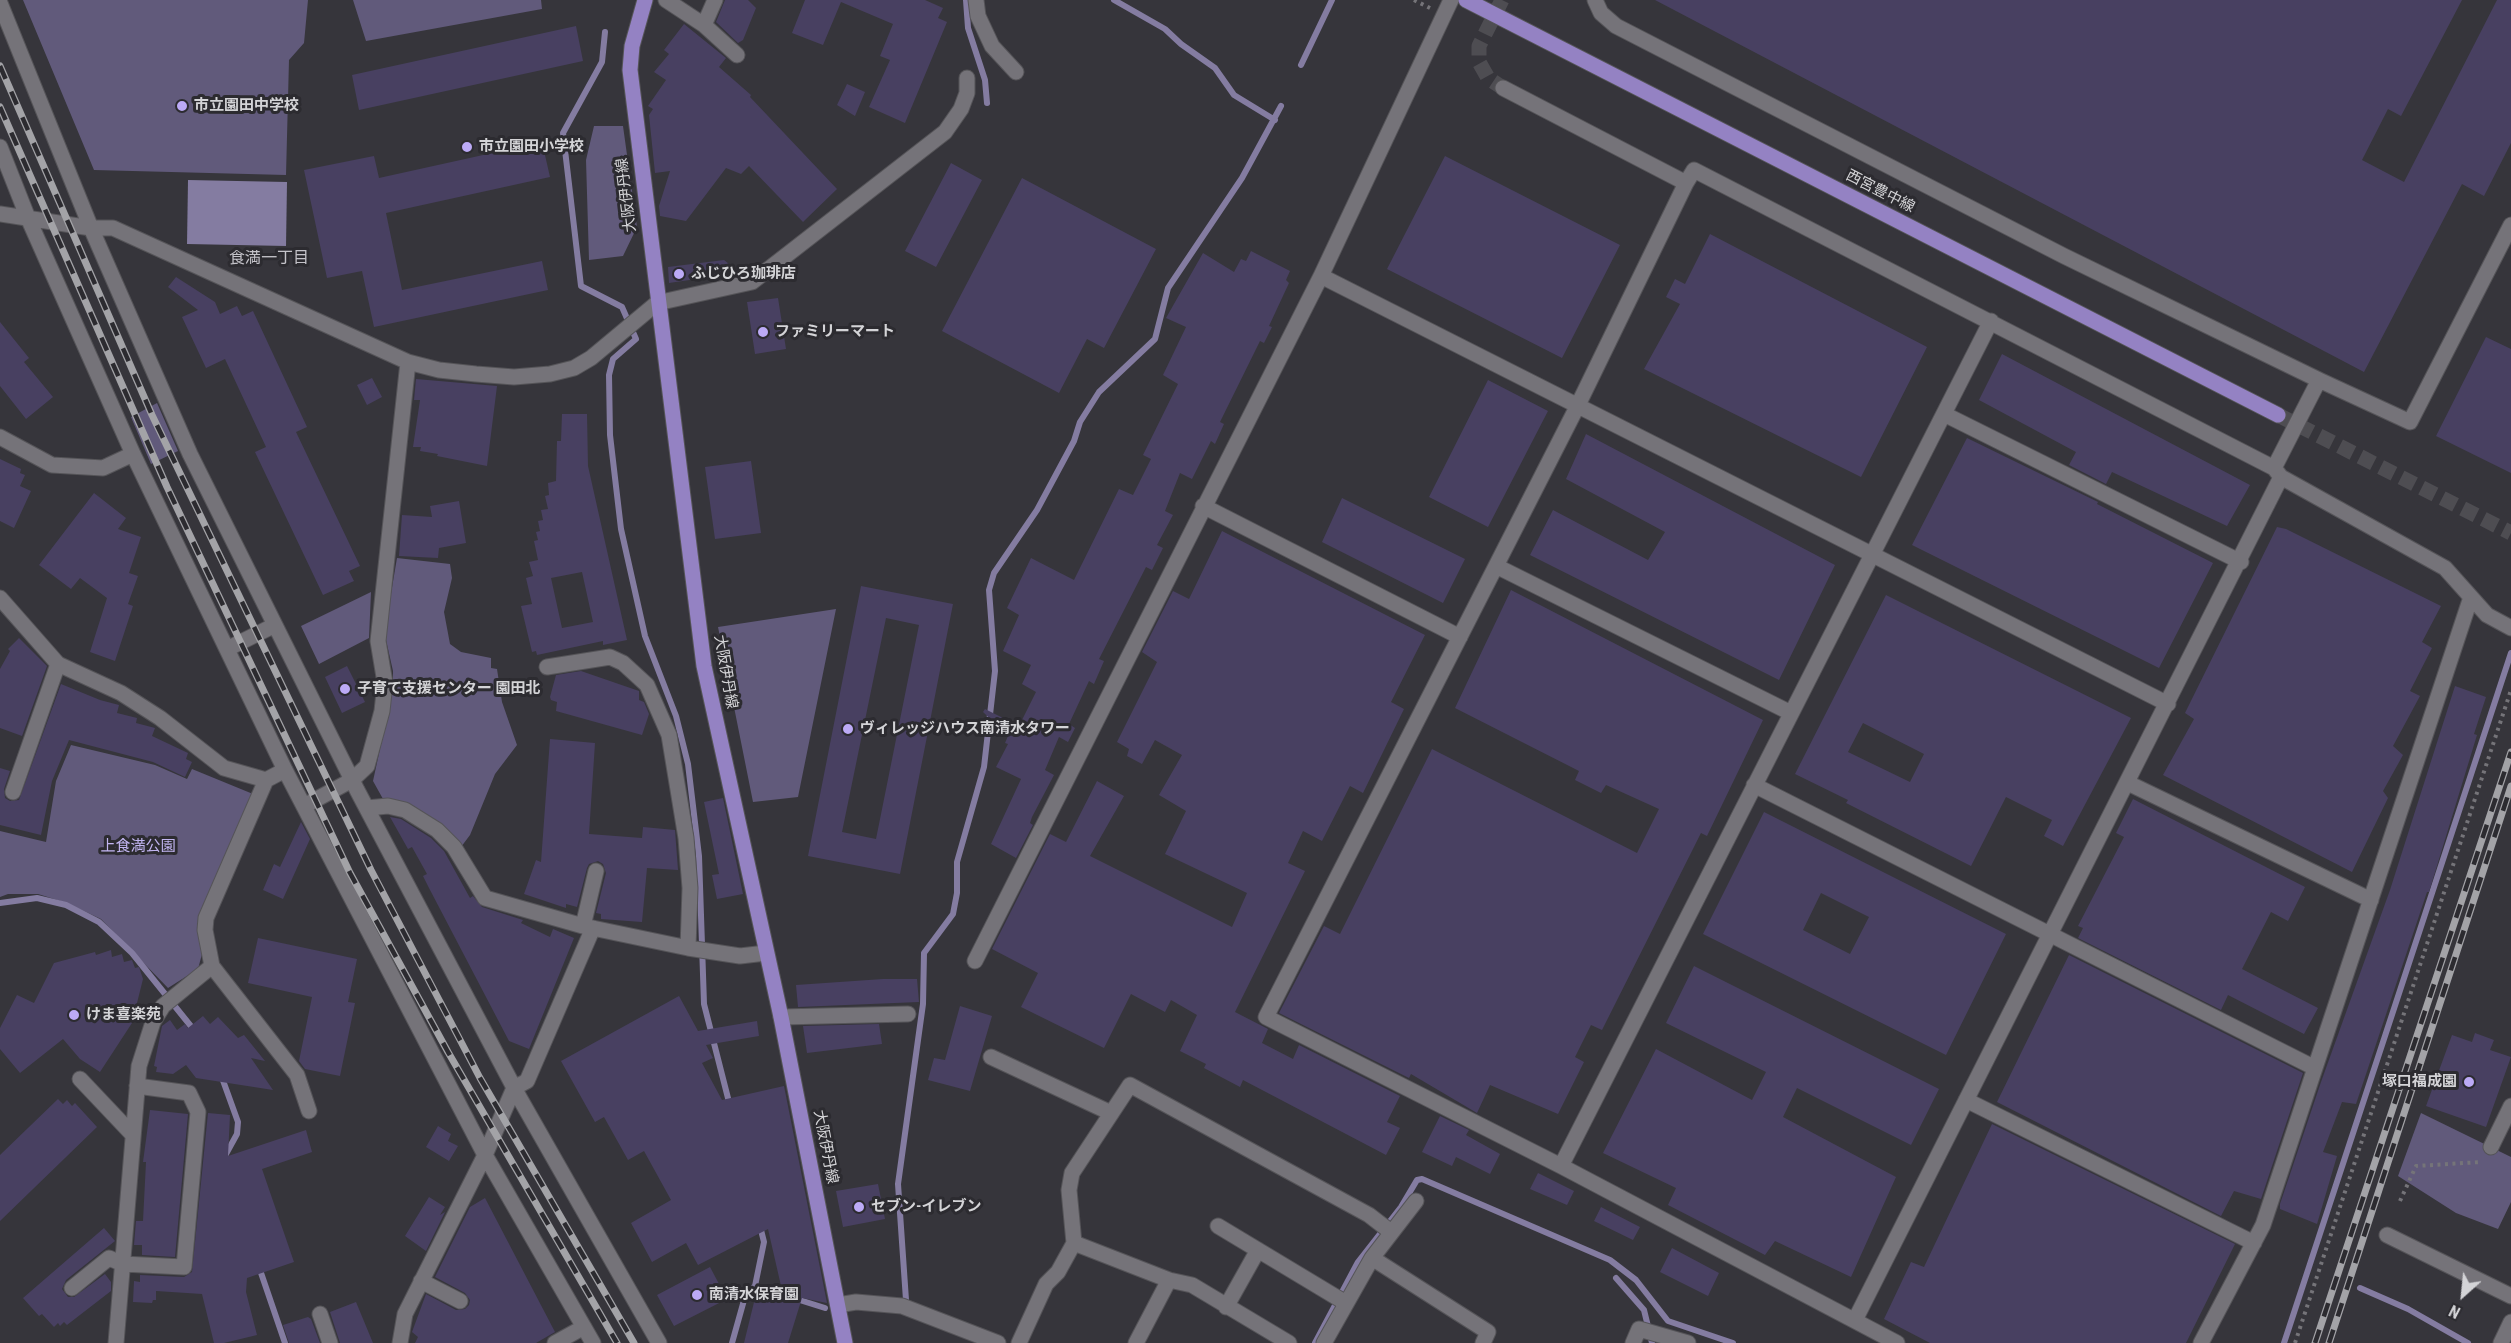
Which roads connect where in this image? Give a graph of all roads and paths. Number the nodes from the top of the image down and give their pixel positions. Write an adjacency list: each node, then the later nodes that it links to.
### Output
1 (645, 0): 21 (main road, 大阪伊丹線)
2 (666, 0): 9 (street)
3 (715, 0): 9 (street)
4 (976, 0): 11 (street)
5 (1451, 0): 20 (street)
6 (1466, 0): 27 (main road, 西宮豊中線)
7 (1595, 0): 24 (street)
8 (0, 3): 19 (street)
9 (704, 25): 10 (street)
10 (737, 55)
11 (1016, 72)
12 (967, 78): 21 (street)
13 (1503, 88): 15 (street)
14 (0, 147): 17 (street)
15 (1686, 183): 22 (street); 25 (street)
16 (0, 214): 17 (street)
17 (28, 218): 19 (street); 29 (street)
18 (2511, 225): 24 (street)
19 (91, 228): 23 (street); 37 (street)
20 (1321, 276): 25 (street); 31 (street)
21 (657, 303): 23 (street); 59 (main road, 大阪伊丹線)
22 (1990, 321): 26 (street); 30 (street)
23 (408, 362): 48 (street)
24 (2319, 380): 30 (street)
25 (1577, 407): 32 (street); 34 (street)
26 (1944, 414): 32 (street); 33 (street)
27 (2278, 416)
28 (0, 437): 29 (street)
29 (134, 453): 40 (street)
30 (2278, 473): 33 (street); 35 (street)
31 (1203, 506): 39 (street); 60 (street)
32 (1872, 556): 44 (street); 45 (street)
33 (2241, 562): 44 (street)
34 (1496, 566): 39 (street); 45 (street)
35 (2471, 597): 38 (street); 55 (street)
36 (0, 598): 41 (street)
37 (275, 625): 40 (street); 48 (street)
38 (2511, 628)
39 (1460, 637): 76 (street)
40 (227, 649): 46 (street)
41 (58, 664): 47 (street); 51 (street)
42 (547, 667): 58 (street)
43 (2511, 690): 116 (path)
44 (2168, 704): 49 (street)
45 (1791, 713): 50 (street)
46 (285, 770): 47 (street); 52 (street)
47 (266, 780): 61 (street)
48 (352, 780): 52 (street); 53 (street)
49 (2128, 783): 55 (street); 57 (street)
50 (1754, 785): 57 (street); 76 (street)
51 (13, 792)
52 (304, 806): 75 (street)
53 (367, 808): 56 (street); 68 (street)
54 (596, 871): 56 (street)
55 (2371, 900): 65 (street)
56 (588, 927): 58 (street); 68 (street)
57 (2051, 934): 65 (street); 69 (street)
58 (688, 948): 59 (street)
59 (766, 953): 63 (main road, 大阪伊丹線)
60 (975, 962)
61 (212, 966): 67 (street); 71 (street)
62 (908, 1014): 63 (street)
63 (781, 1017): 93 (main road, 大阪伊丹線)
64 (991, 1057): 72 (street)
65 (2315, 1068): 83 (street)
66 (80, 1079): 73 (street)
67 (137, 1086): 73 (street); 86 (street)
68 (514, 1088): 75 (street); 104 (street)
69 (1966, 1100): 83 (street); 96 (street)
70 (2511, 1106): 74 (street)
71 (309, 1111)
72 (1110, 1113): 80 (street); 82 (street)
73 (133, 1136): 86 (street)
74 (2491, 1147): 78 (path)
75 (485, 1155): 88 (street); 98 (street)
76 (1561, 1166): 96 (street)
77 (1416, 1201): 80 (street)
78 (2400, 1201)
79 (1218, 1226): 84 (street)
80 (1386, 1229): 85 (street)
81 (2387, 1234): 90 (street)
82 (1074, 1243): 87 (street); 107 (street)
83 (2254, 1243): 115 (street)
84 (1258, 1250): 91 (street); 94 (street)
85 (1372, 1258): 91 (street); 111 (street)
86 (123, 1264): 89 (street); 99 (street)
87 (1169, 1280): 94 (street); 108 (street)
88 (422, 1281): 92 (street); 101 (street)
89 (72, 1288)
90 (2511, 1296)
91 (1342, 1300): 110 (street)
92 (460, 1301)
93 (838, 1305): 105 (main road, 大阪伊丹線); 106 (street)
94 (1226, 1307): 109 (street)
95 (320, 1314): 100 (street)
96 (1855, 1320): 114 (street)
97 (2511, 1322): 117 (street)
98 (584, 1327): 102 (street); 103 (street)
99 (116, 1343)
100 (330, 1343)
101 (400, 1343)
102 (555, 1343)
103 (593, 1343)
104 (658, 1343)
105 (845, 1343)
106 (998, 1343)
107 (1019, 1343)
108 (1136, 1343)
109 (1289, 1343)
110 (1324, 1343)
111 (1483, 1343)
112 (1633, 1343): 113 (street)
113 (1688, 1343)
114 (1897, 1343)
115 (2201, 1343)
116 (2295, 1343)
117 (2501, 1343)

